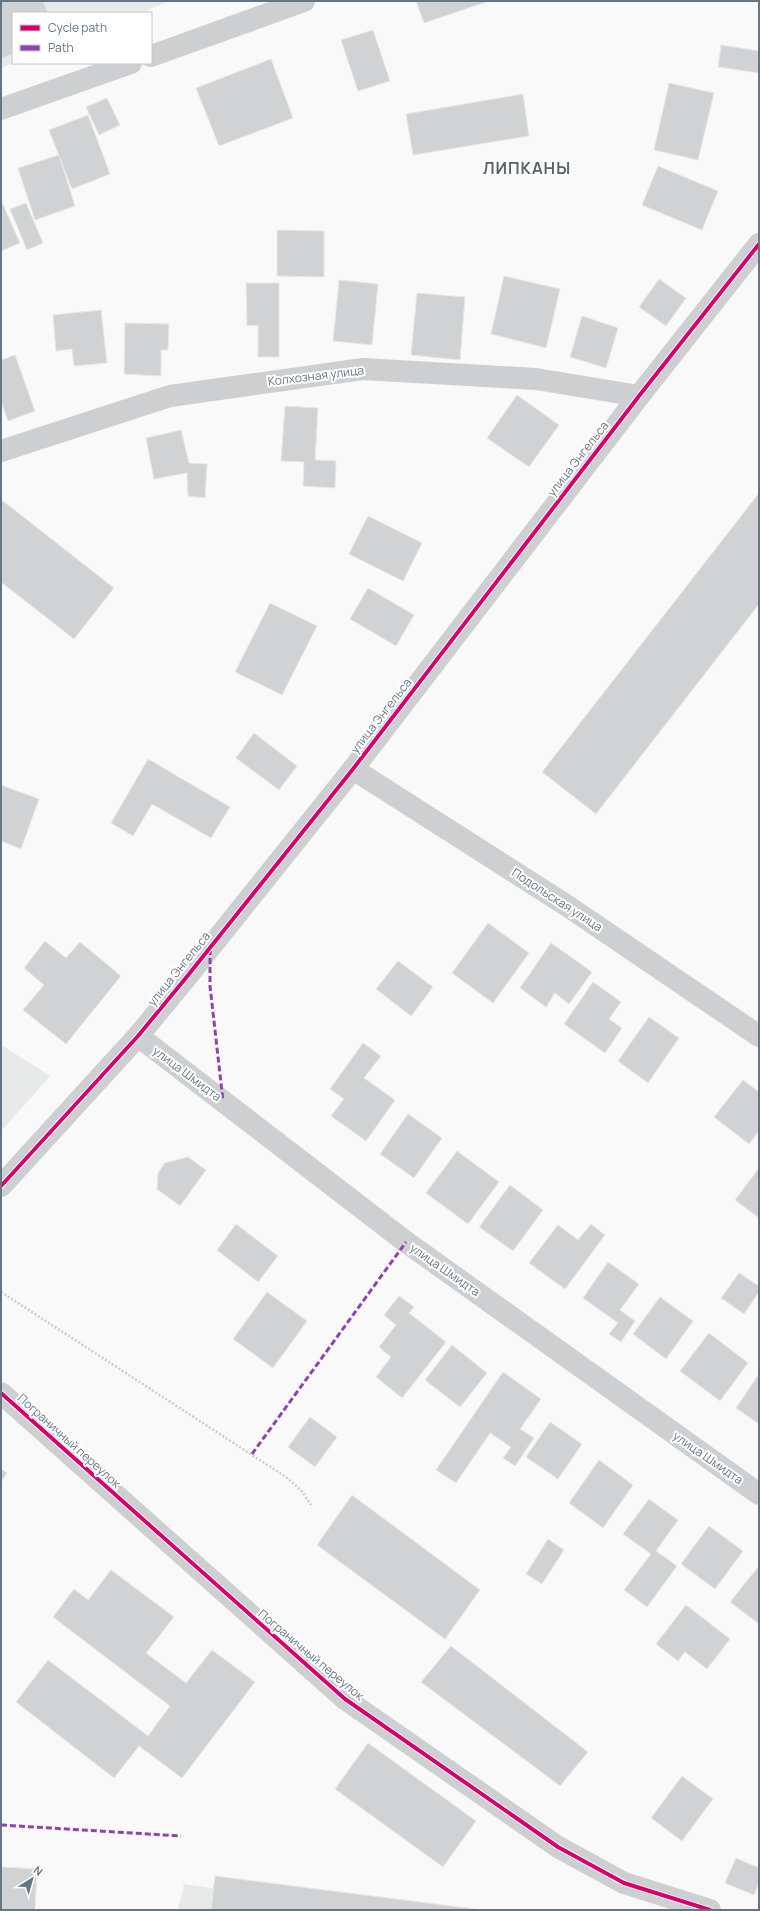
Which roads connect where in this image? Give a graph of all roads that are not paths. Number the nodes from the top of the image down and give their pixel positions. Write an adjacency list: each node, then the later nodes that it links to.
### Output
1 (304, 1): 2 (street)
2 (152, 56)
3 (128, 64): 4 (street)
4 (1, 110)
5 (759, 244): 6 (street, улица Энгельса)
6 (639, 396): 7 (street, Колхозная улица); 8 (street, улица Энгельса)
7 (1, 451)
8 (353, 769): 9 (street, улица Энгельса); 10 (street, Подольская улица)
9 (138, 1036): 11 (street, улица Энгельса); 13 (street, улица Шмидта)
10 (759, 1036)
11 (1, 1186)
12 (1, 1393): 14 (street, Пограничный переулок)
13 (759, 1494)
14 (710, 1910)

